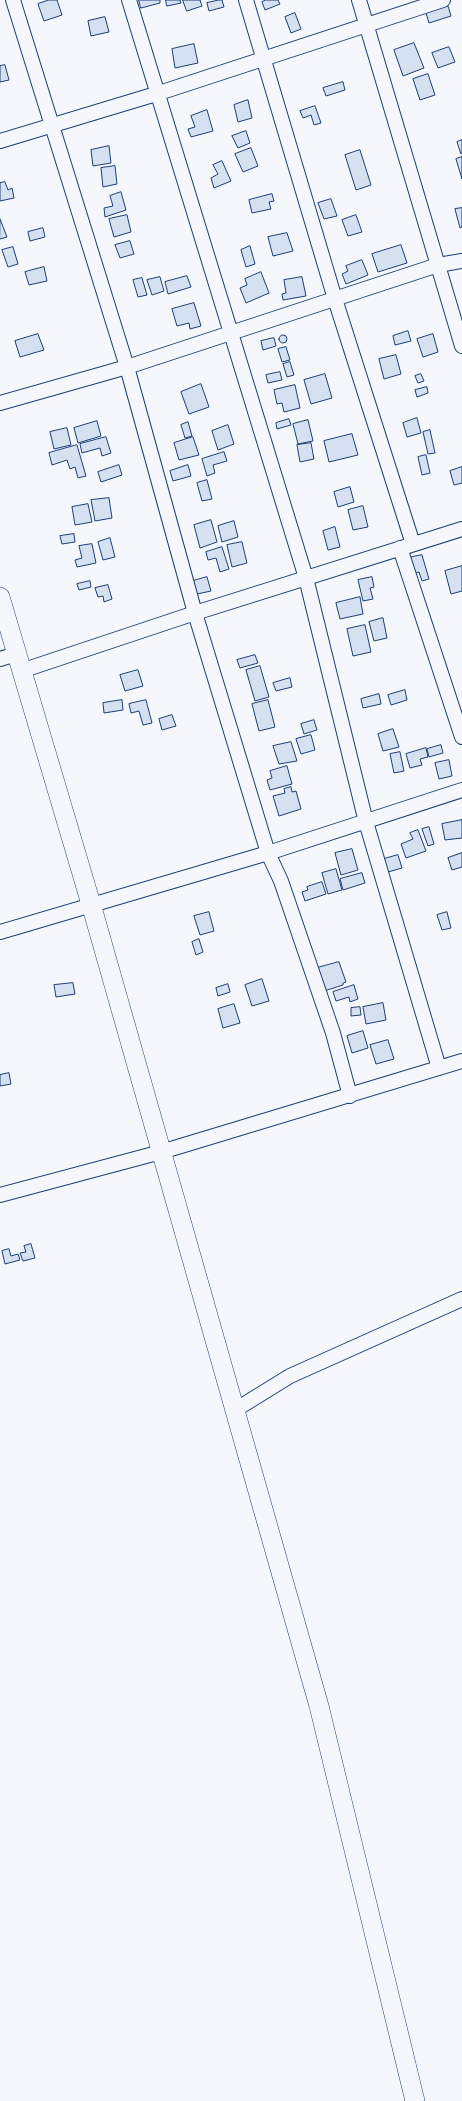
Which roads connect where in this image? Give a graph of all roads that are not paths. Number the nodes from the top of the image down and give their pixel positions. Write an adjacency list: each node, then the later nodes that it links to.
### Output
1 (13, 0): 9 (street)
2 (129, 0): 8 (street)
3 (246, 0): 7 (street)
4 (359, 0): 6 (street)
5 (444, 0): 6 (street)
6 (366, 25): 7 (street); 12 (street)
7 (263, 60): 8 (street); 13 (street)
8 (156, 94): 9 (street); 14 (street)
9 (52, 126): 10 (street); 16 (street)
10 (0, 141)
11 (462, 261): 12 (street)
12 (438, 265): 13 (street); 15 (street)
13 (335, 299): 14 (street); 19 (street)
14 (229, 333): 16 (street); 21 (street)
15 (462, 346)
16 (126, 367): 17 (street); 23 (street)
17 (0, 403)
18 (462, 529): 19 (street)
19 (413, 544): 20 (street)
20 (400, 548): 21 (street); 25 (street)
21 (306, 578): 23 (street); 27 (street)
22 (0, 597): 24 (street)
23 (195, 613): 24 (street); 28 (street)
24 (12, 661): 29 (street)
25 (462, 737)
26 (462, 790): 27 (street)
27 (366, 822): 28 (street); 32 (street)
28 (268, 853): 29 (street); 33 (street)
29 (91, 904): 30 (street); 34 (street)
30 (0, 932)
31 (462, 1060): 32 (street)
32 (439, 1068): 33 (street)
33 (350, 1096): 34 (street)
34 (161, 1152): 35 (street); 37 (street)
35 (0, 1195)
36 (462, 1299): 37 (street)
37 (235, 1410): 38 (street)
38 (415, 2101)

